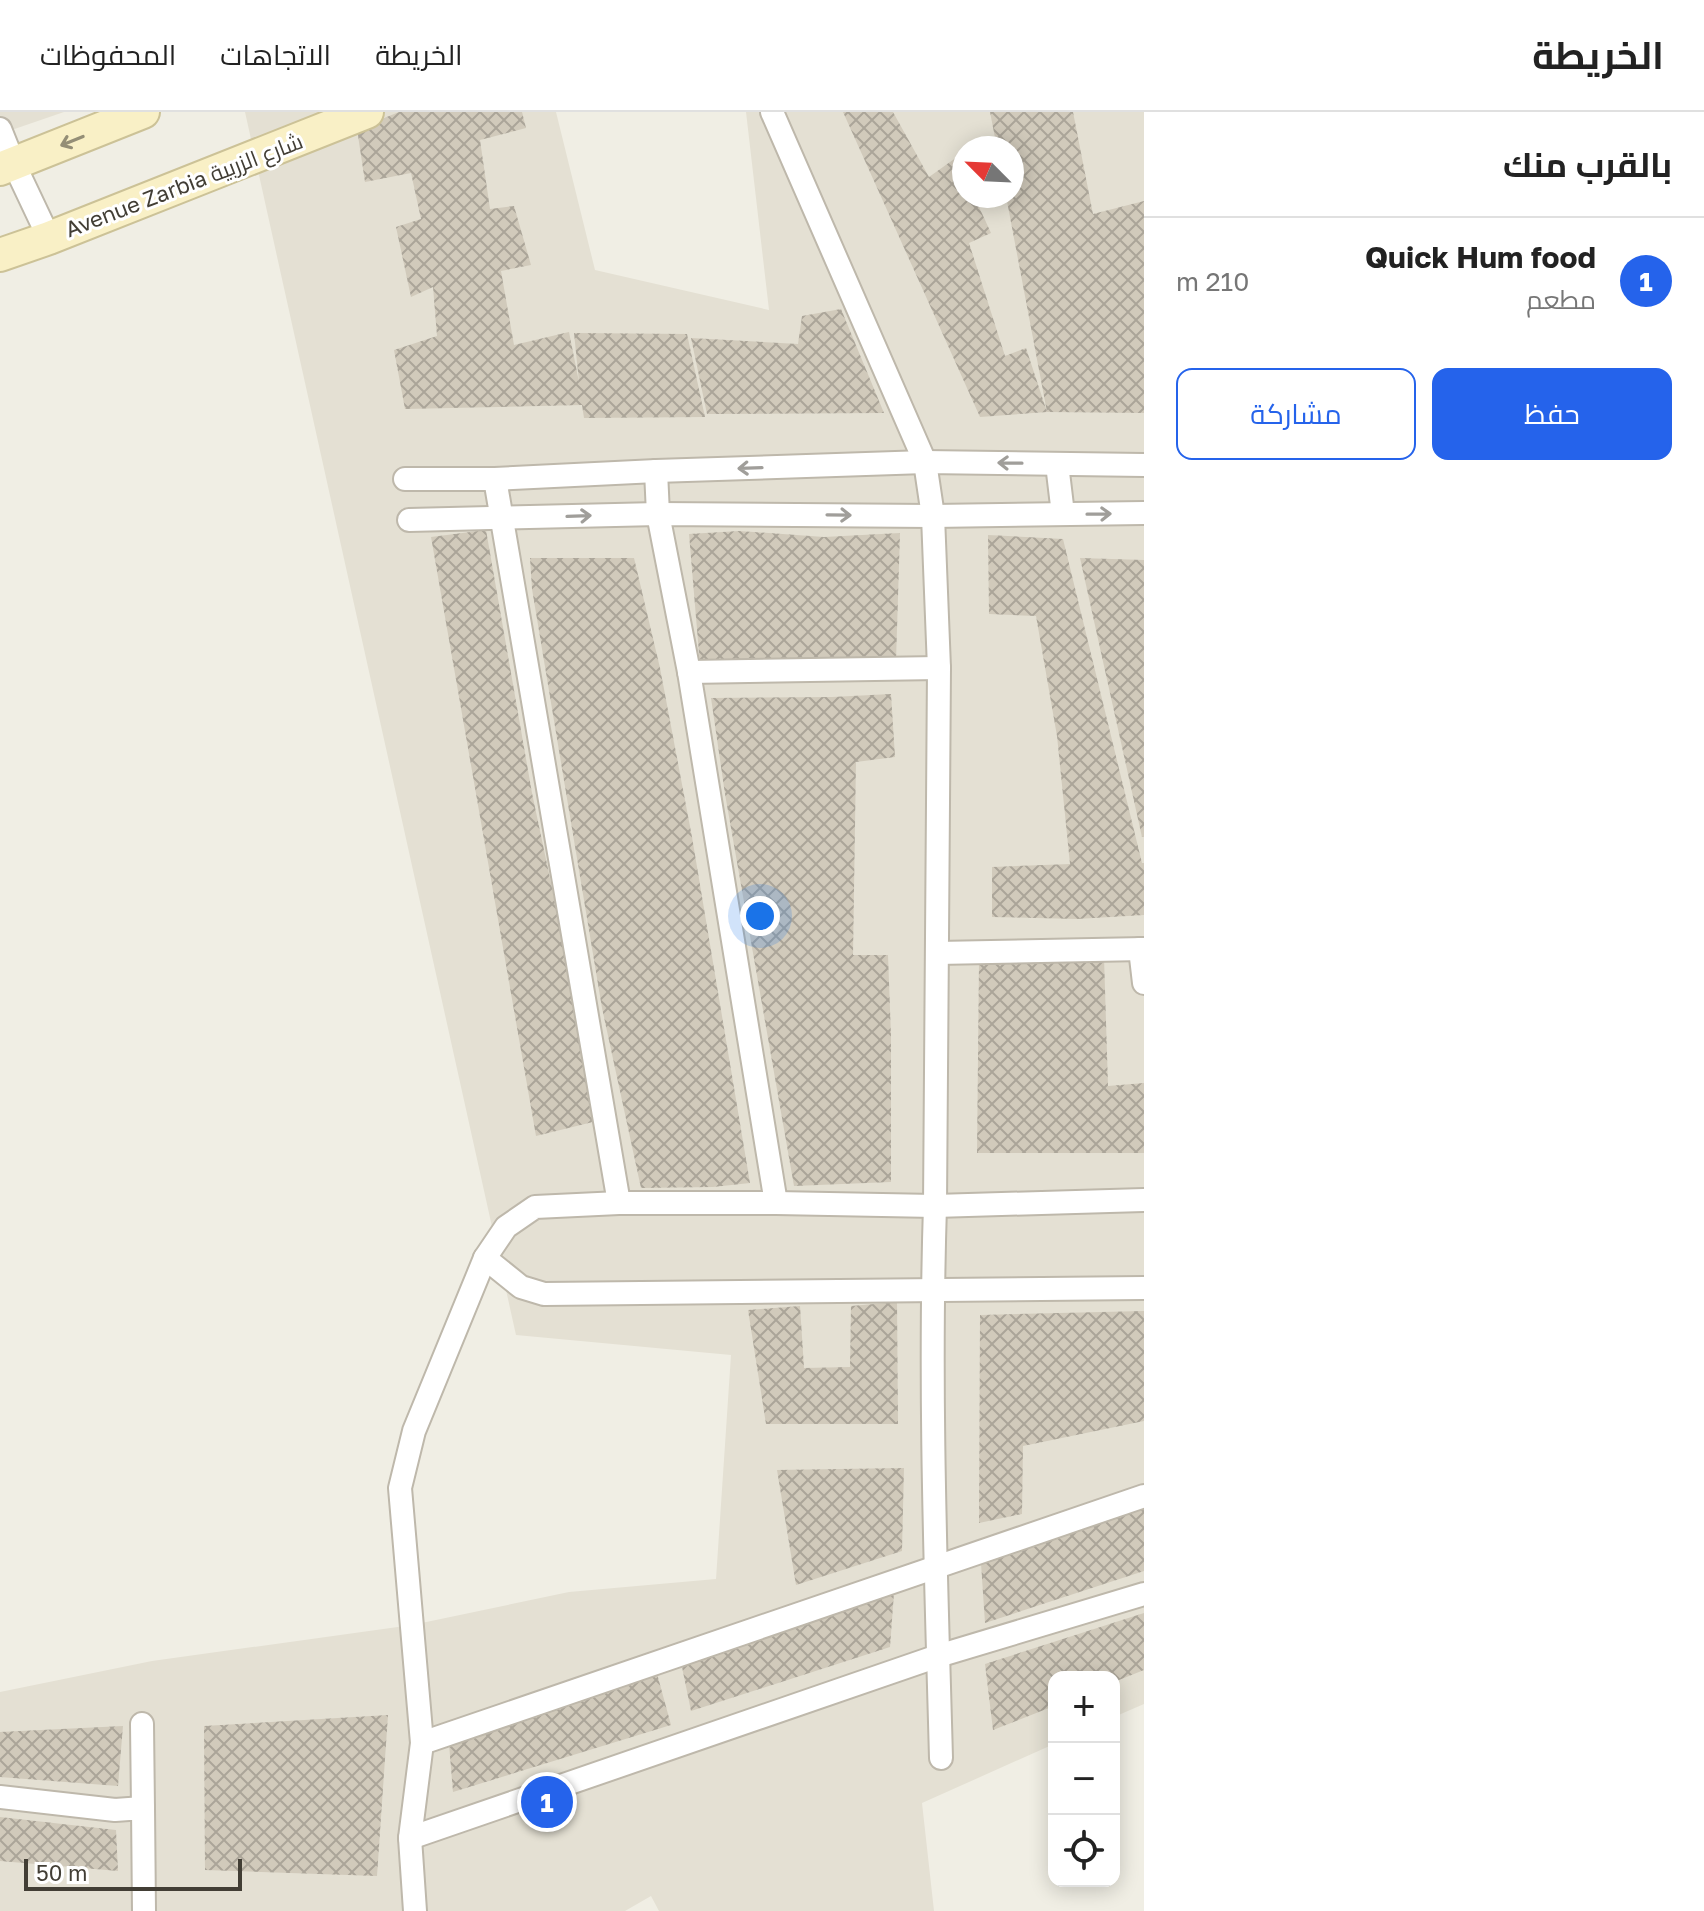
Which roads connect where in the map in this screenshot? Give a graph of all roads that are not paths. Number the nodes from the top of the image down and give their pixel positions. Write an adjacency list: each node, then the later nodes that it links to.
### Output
1 (143, 112): 5 (main road, one-way to 5)
2 (367, 112): 6 (main road, Avenue Zarbia شارع الزربية)
3 (772, 112): 8 (street)
4 (0, 129): 5 (street)
5 (7, 166): 6 (street)
6 (49, 238): 7 (main road, Avenue Zarbia شارع الزربية)
7 (0, 255)
8 (925, 462): 9 (street, one-way to 8); 11 (street, one-way to 11); 17 (street)
9 (1057, 464): 10 (street); 16 (street)
10 (1144, 465)
11 (656, 471): 13 (street); 15 (street)
12 (405, 479): 13 (street)
13 (495, 479): 18 (street)
14 (1144, 513): 16 (street, one-way to 14)
15 (658, 514): 17 (street, one-way to 17); 18 (street, one-way to 15); 21 (street)
16 (1063, 514): 17 (street)
17 (933, 516): 20 (street)
18 (501, 519): 19 (street); 26 (street)
19 (409, 520)
20 (939, 668): 21 (street); 23 (street)
21 (689, 672): 27 (street)
22 (1142, 949): 23 (street); 24 (street)
23 (937, 953): 28 (street)
24 (1144, 983)
25 (1144, 1200): 28 (street)
26 (619, 1203): 27 (street); 29 (street)
27 (776, 1203): 28 (street)
28 (935, 1206): 31 (street)
29 (485, 1258): 31 (street); 37 (street)
30 (1144, 1288): 31 (street)
31 (933, 1291): 33 (street)
32 (1144, 1496): 33 (street)
33 (935, 1567): 35 (street); 37 (street)
34 (1144, 1594): 35 (street)
35 (938, 1656): 38 (street); 41 (street)
36 (142, 1724): 40 (street)
37 (422, 1743): 41 (street)
38 (941, 1758)
39 (0, 1797): 40 (street)
40 (143, 1808): 42 (street)
41 (410, 1838): 43 (street)
42 (144, 1911)
43 (415, 1911)

